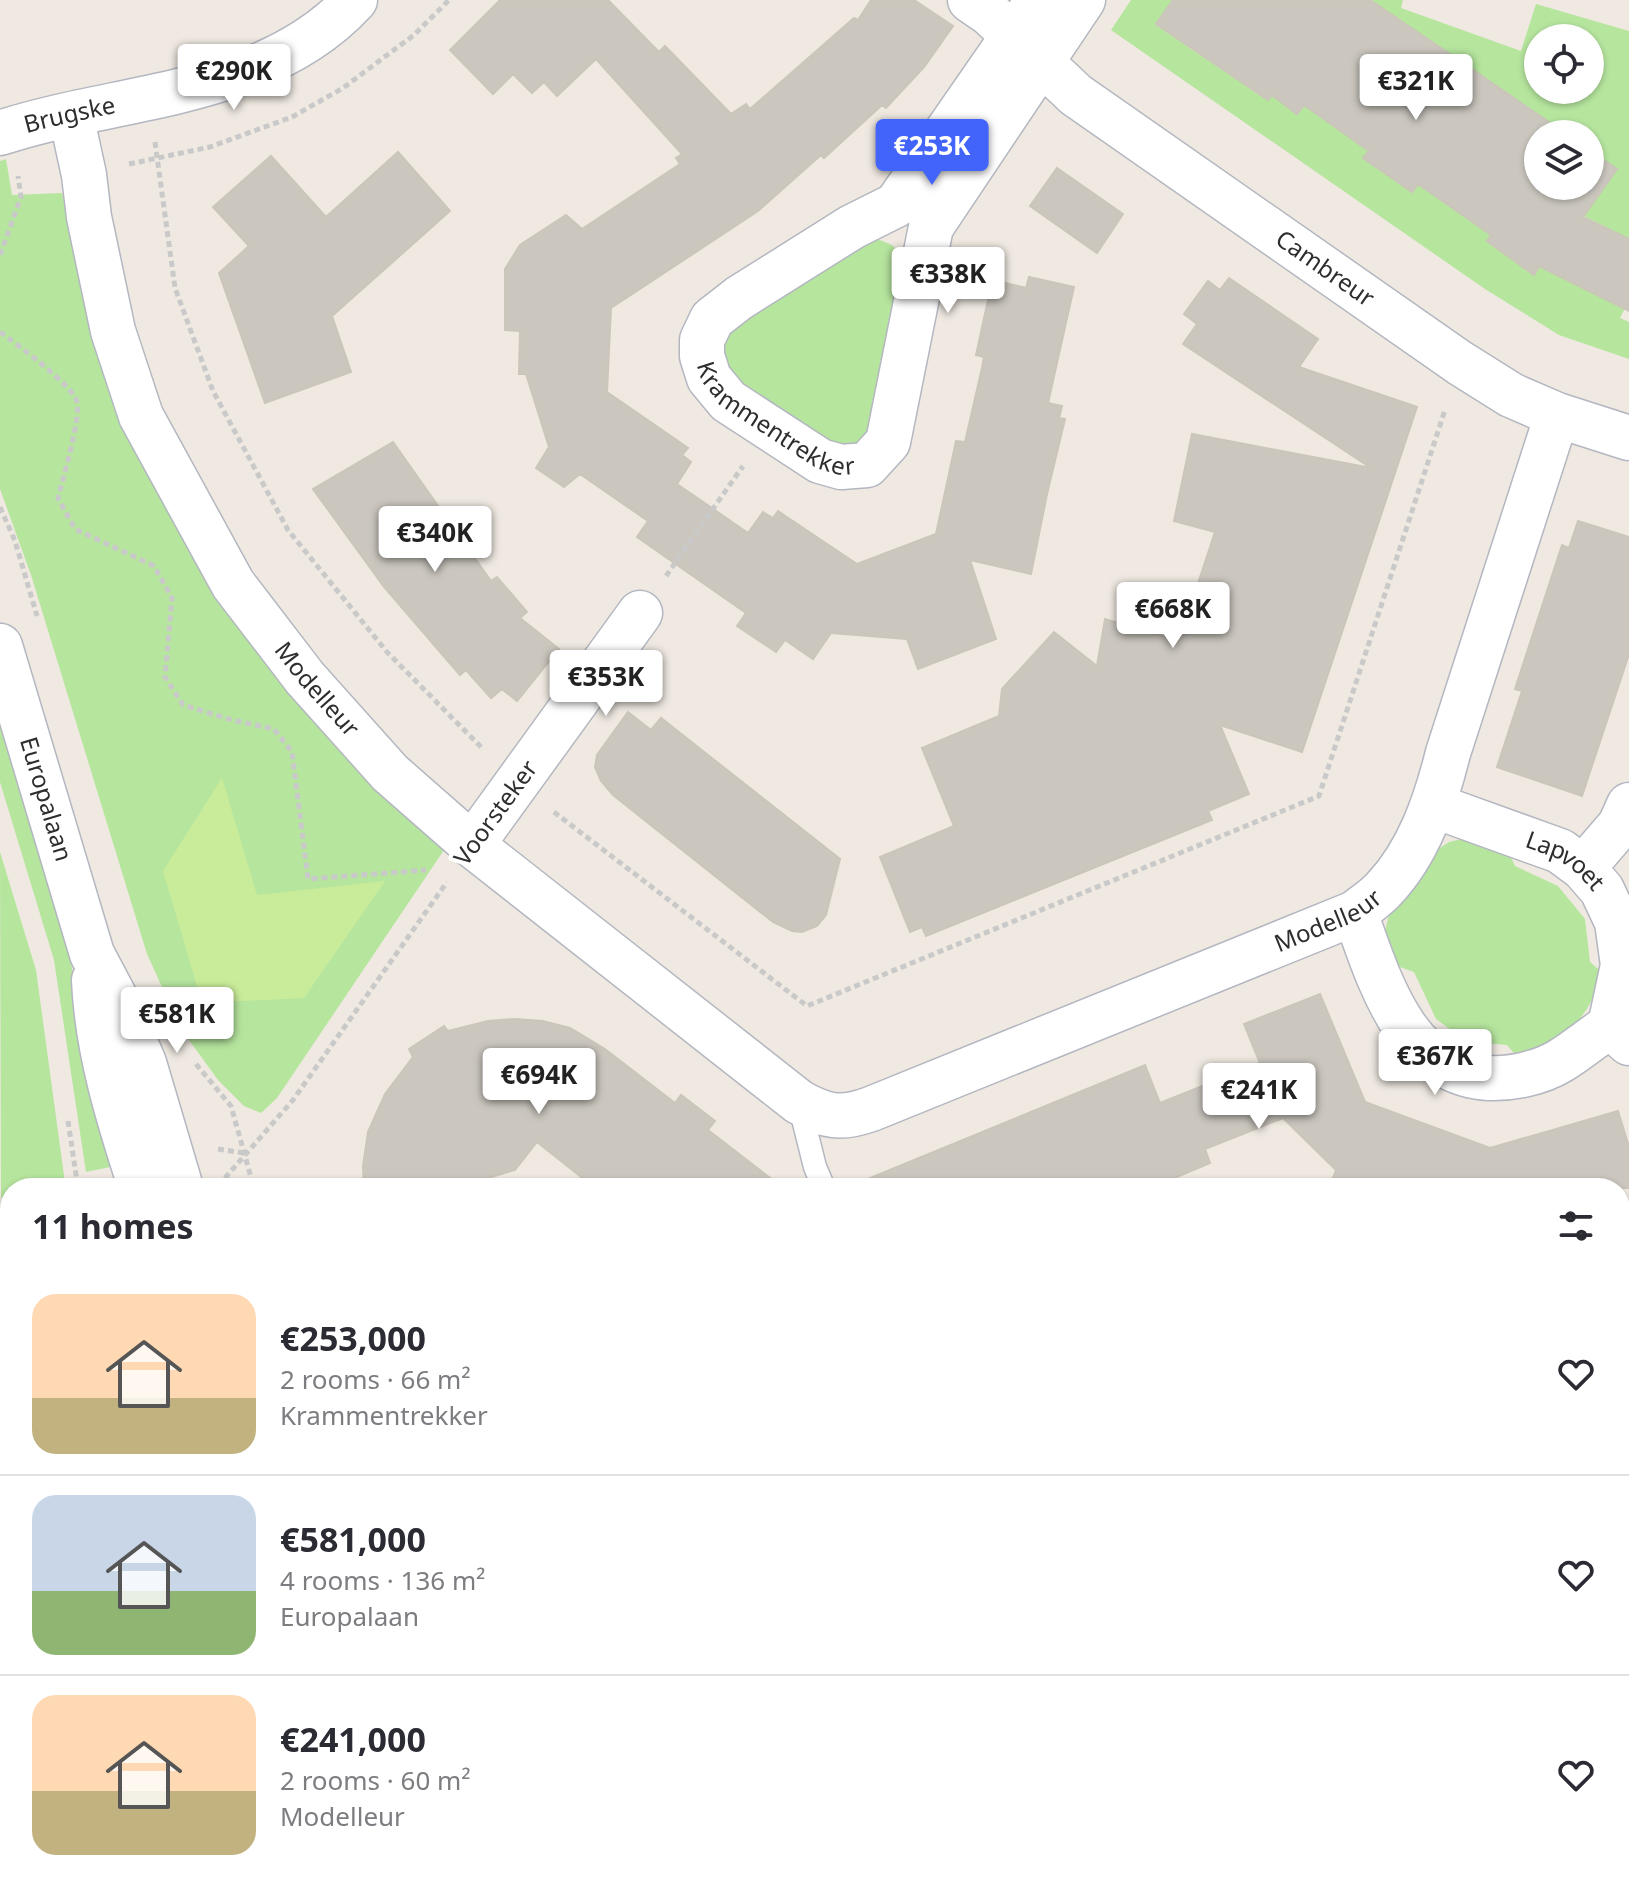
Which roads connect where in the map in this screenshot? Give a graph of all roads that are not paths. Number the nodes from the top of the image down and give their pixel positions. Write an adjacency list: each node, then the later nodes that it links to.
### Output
1 (355, 0): 6 (street, Brugske)
2 (970, 0): 5 (street, Cambreur)
3 (1038, 0): 5 (street, Krammentrekker)
4 (1083, 0): 5 (street, Krammentrekker)
5 (1027, 49): 8 (street, Krammentrekker); 9 (street, Cambreur)
6 (71, 115): 7 (street, Brugske); 15 (street, Modelleur)
7 (5, 132)
8 (914, 216): 8 (street, Krammentrekker)
9 (1557, 415): 10 (street, Cambreur); 14 (street, Modelleur)
10 (1629, 438)
11 (640, 613): 15 (street, Voorsteker)
12 (0, 646): 18 (street, Europalaan)
13 (1629, 805): 16 (street)
14 (1435, 806): 16 (street, Lapvoet); 17 (street, Modelleur)
15 (472, 845): 20 (street, Modelleur)
16 (1583, 868): 19 (street, Lapvoet)
17 (1355, 913): 19 (street, Lapvoet); 20 (street, Modelleur)
18 (92, 954): 21 (street, Europalaan); 22 (street, Europalaan)
19 (1619, 1034)
20 (799, 1102): 23 (lane)
21 (138, 1178)
22 (178, 1178)
23 (820, 1178)

